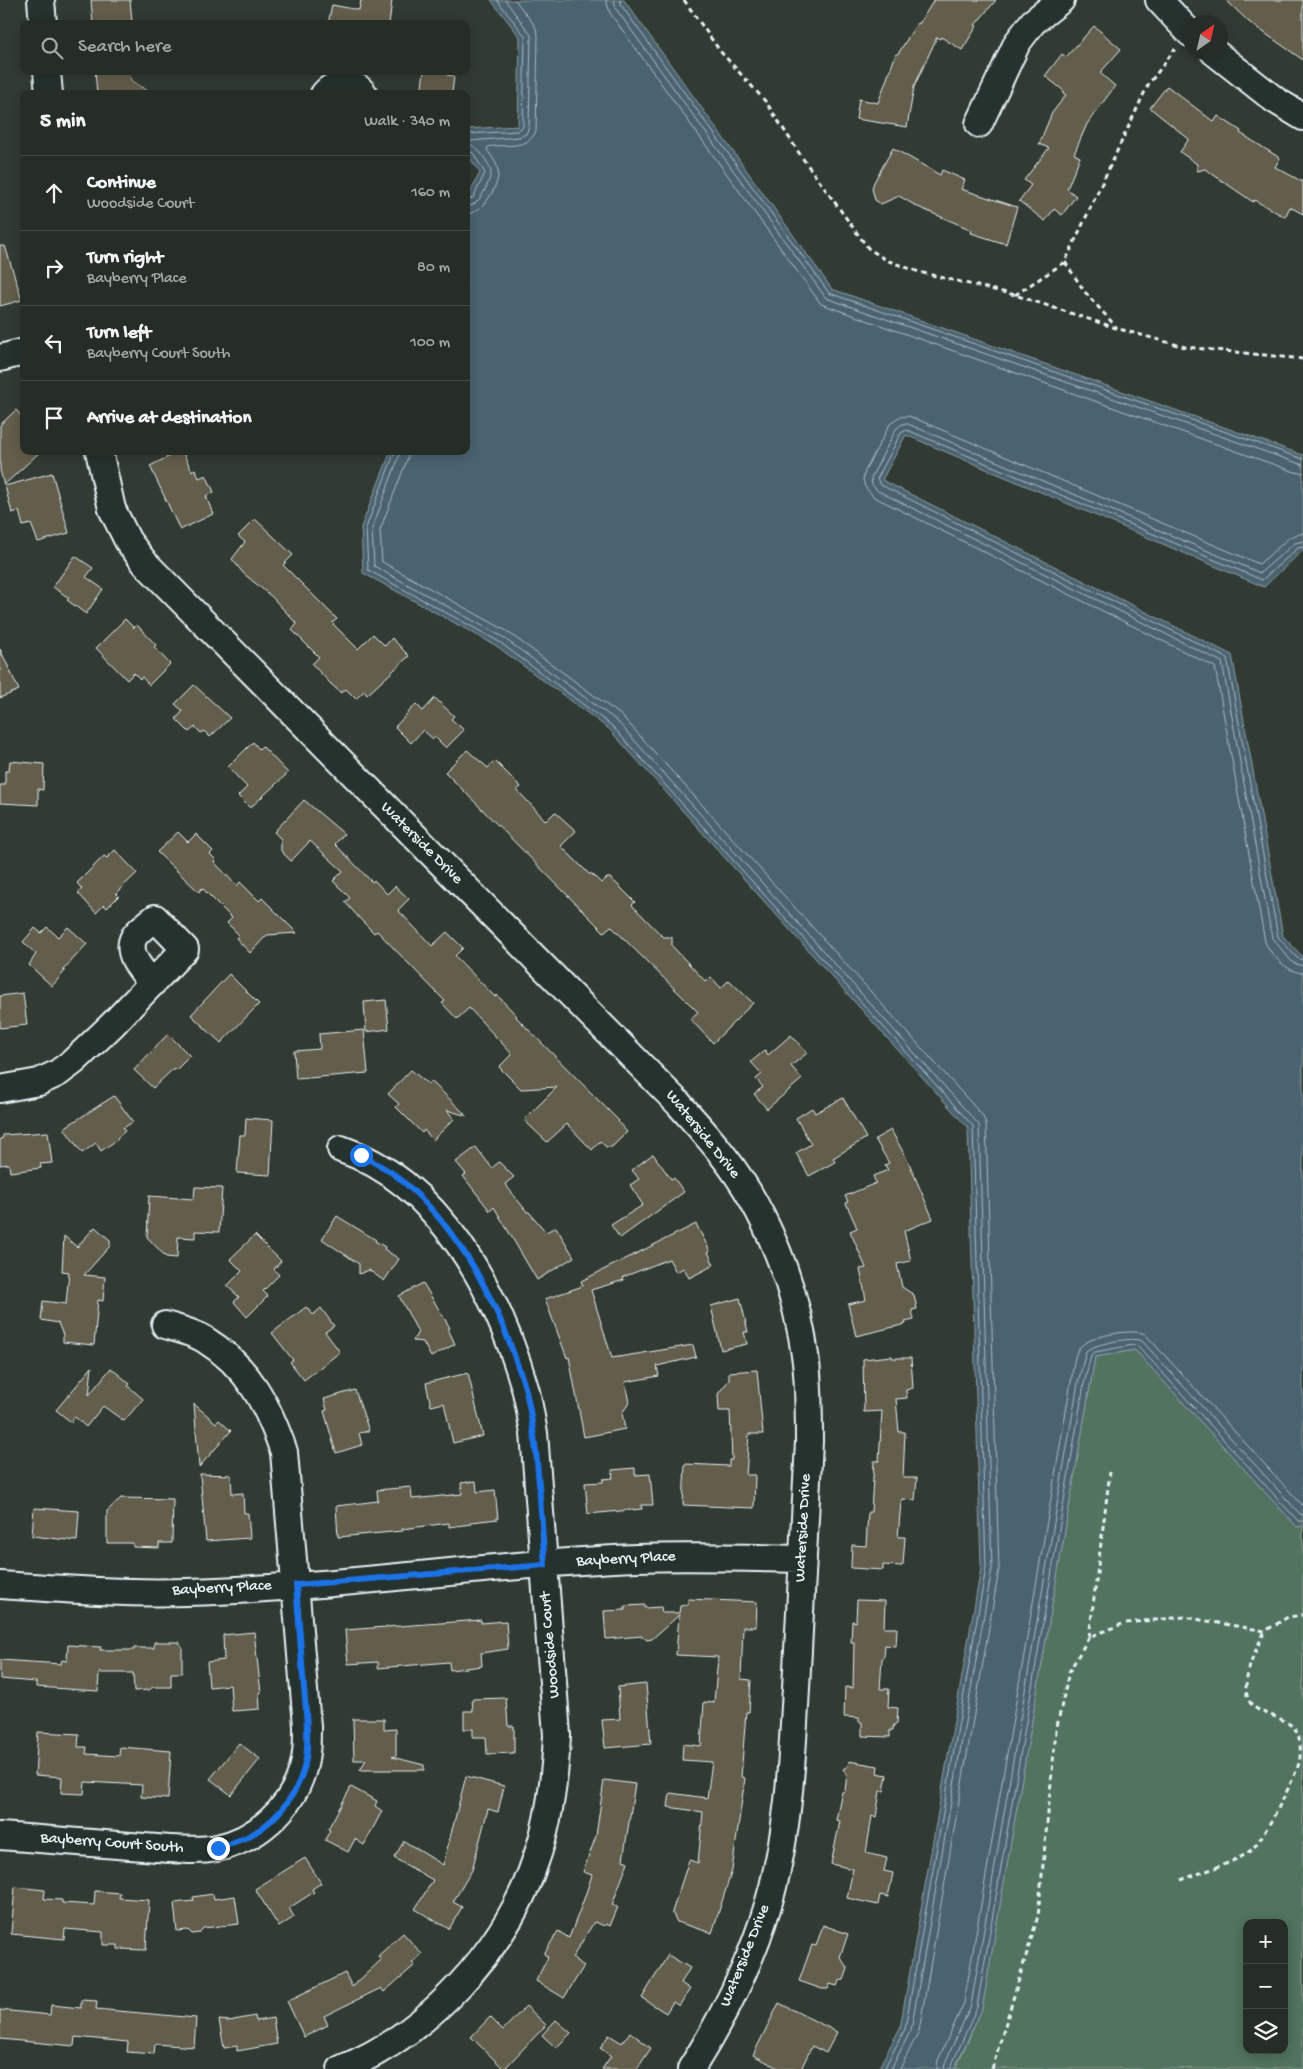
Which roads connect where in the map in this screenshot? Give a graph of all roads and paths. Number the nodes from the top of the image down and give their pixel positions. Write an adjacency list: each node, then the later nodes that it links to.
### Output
1 (41, 0): 5 (street)
2 (684, 0): 16 (path)
3 (1061, 0): 14 (street)
4 (1160, 0): 6 (street)
5 (43, 20)
6 (1183, 25)
7 (1183, 41): 15 (path)
8 (1224, 60): 13 (street)
9 (47, 75): 10 (street)
10 (49, 90)
11 (327, 90): 12 (street)
12 (359, 90)
13 (1303, 117)
14 (980, 124)
15 (1065, 262): 16 (path); 17 (path)
16 (1015, 294): 17 (path)
17 (1119, 329): 20 (path)
18 (20, 353): 19 (street)
19 (0, 358)
20 (1303, 359)
21 (100, 455): 27 (street, Waterside Drive)
22 (152, 983): 23 (street)
23 (0, 1089)
24 (341, 1149): 28 (street, Woodside Court)
25 (165, 1325): 30 (street, Bayberry Court South)
26 (1110, 1472): 33 (path)
27 (803, 1559): 28 (street, Bayberry Place); 37 (street, Waterside Drive)
28 (545, 1565): 30 (street, Bayberry Place); 36 (street, Woodside Court)
29 (0, 1585): 30 (street, Bayberry Place)
30 (296, 1585): 34 (street, Bayberry Court South)
31 (1303, 1615): 32 (path)
32 (1266, 1631): 33 (path); 35 (path)
33 (1089, 1637): 38 (path)
34 (0, 1836)
35 (1181, 1880)
36 (341, 2069)
37 (691, 2069)
38 (992, 2069)

